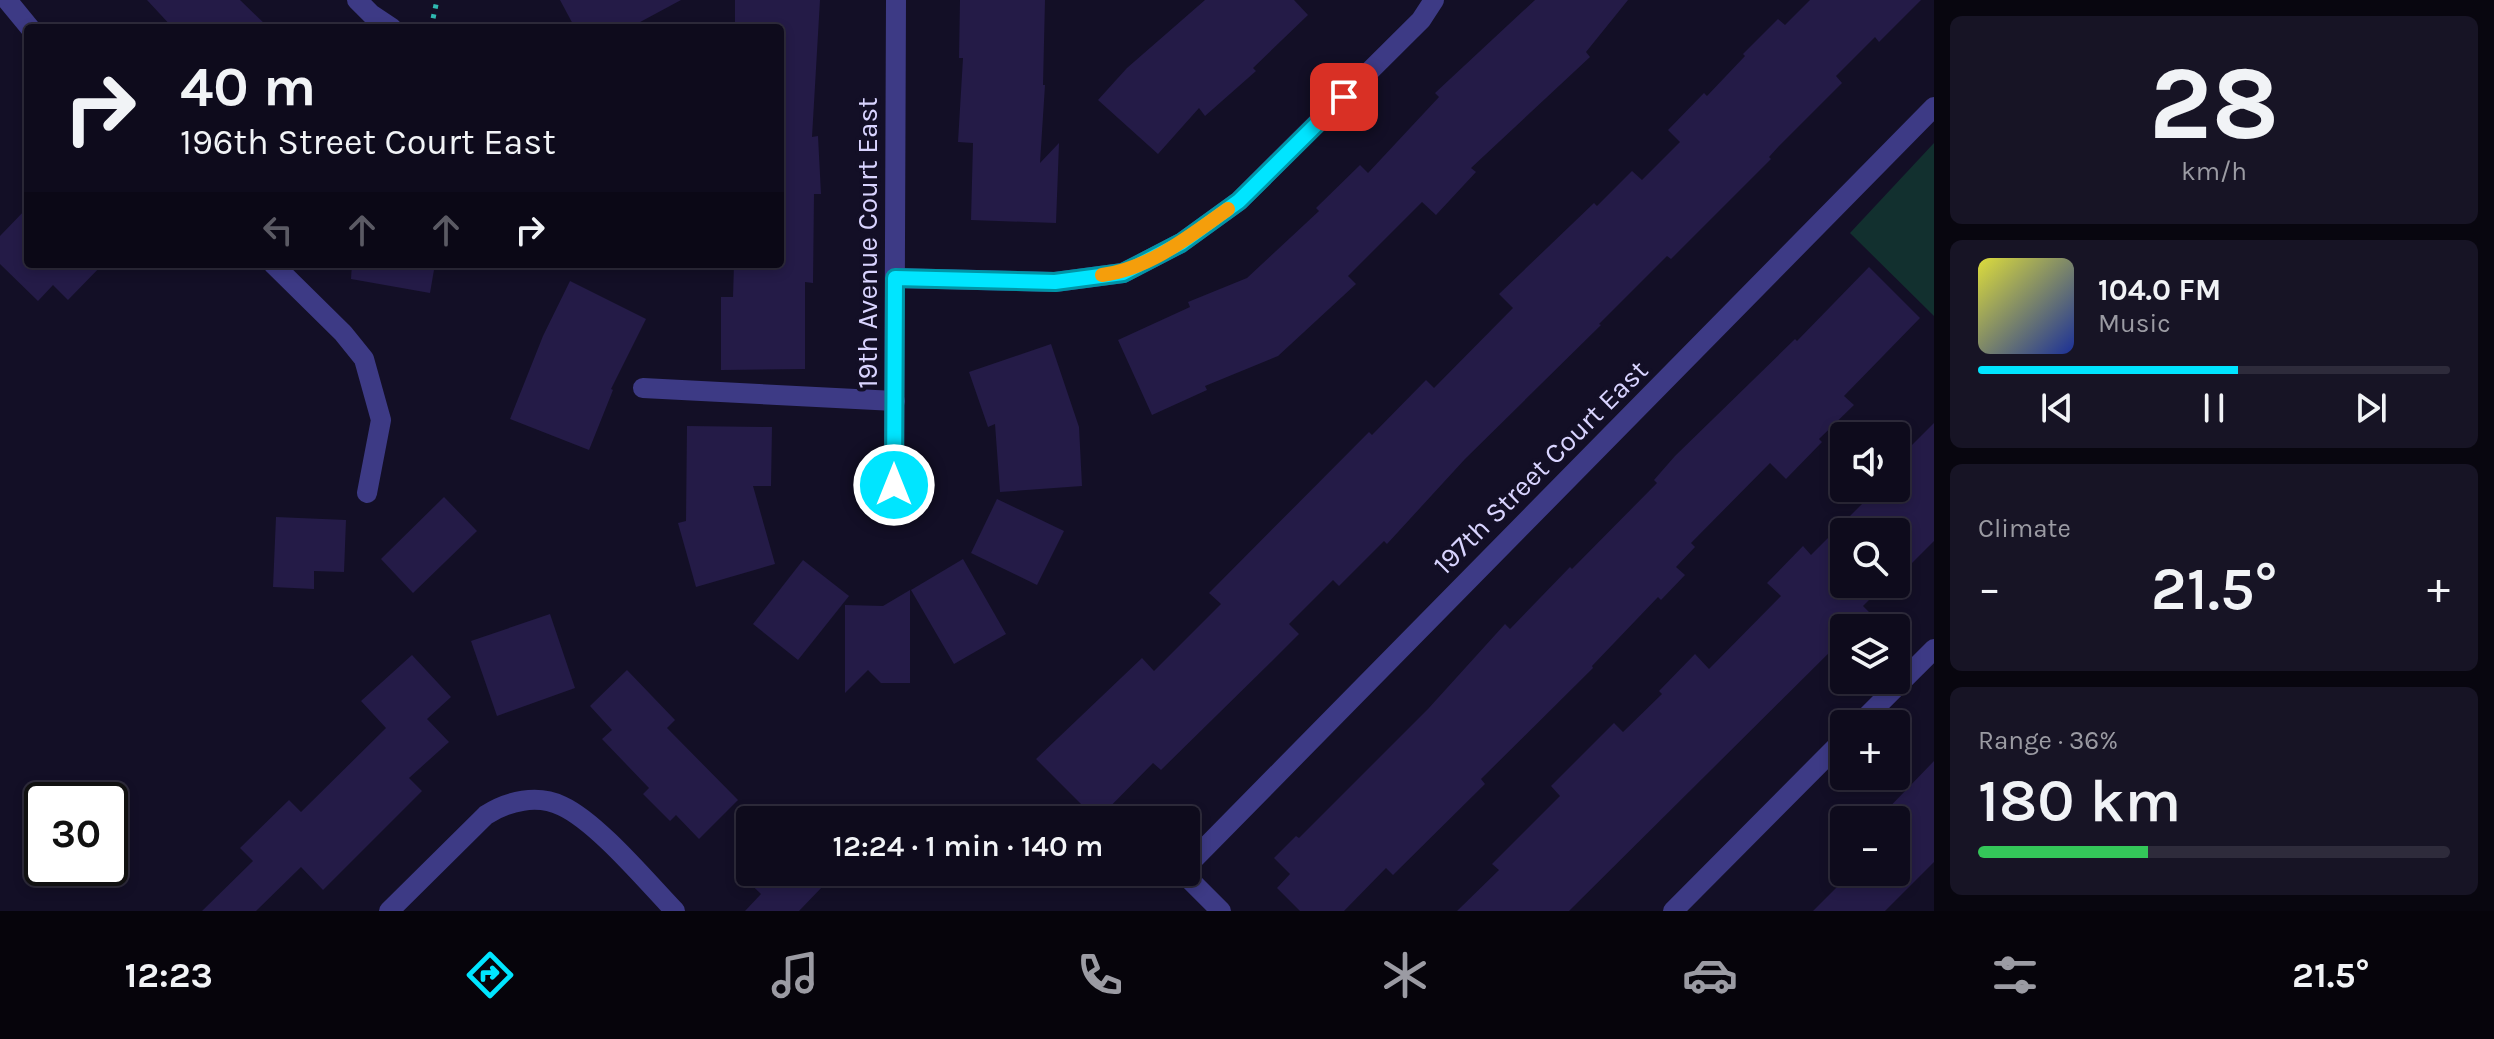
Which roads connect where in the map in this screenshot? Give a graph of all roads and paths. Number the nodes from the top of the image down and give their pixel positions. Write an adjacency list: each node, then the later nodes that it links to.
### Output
1 (7, 0): 6 (street)
2 (357, 0): 7 (street)
3 (437, 0): 8 (path)
4 (896, 0): 11 (street, 19th Avenue Court East)
5 (1434, 0): 11 (street)
6 (27, 24)
7 (386, 24)
8 (432, 24)
9 (1934, 107): 19 (street, 197th Street Court East)
10 (277, 268): 15 (street)
11 (895, 278): 13 (street, 19th Avenue Court East)
12 (643, 388): 13 (street)
13 (895, 401): 14 (street, 19th Avenue Court East)
14 (894, 485)
15 (367, 493)
16 (1934, 649): 17 (street)
17 (1873, 710)
18 (1830, 753): 24 (street)
19 (1200, 853)
20 (1196, 886): 23 (street)
21 (389, 911): 22 (street)
22 (675, 911)
23 (1221, 911)
24 (1673, 911)

